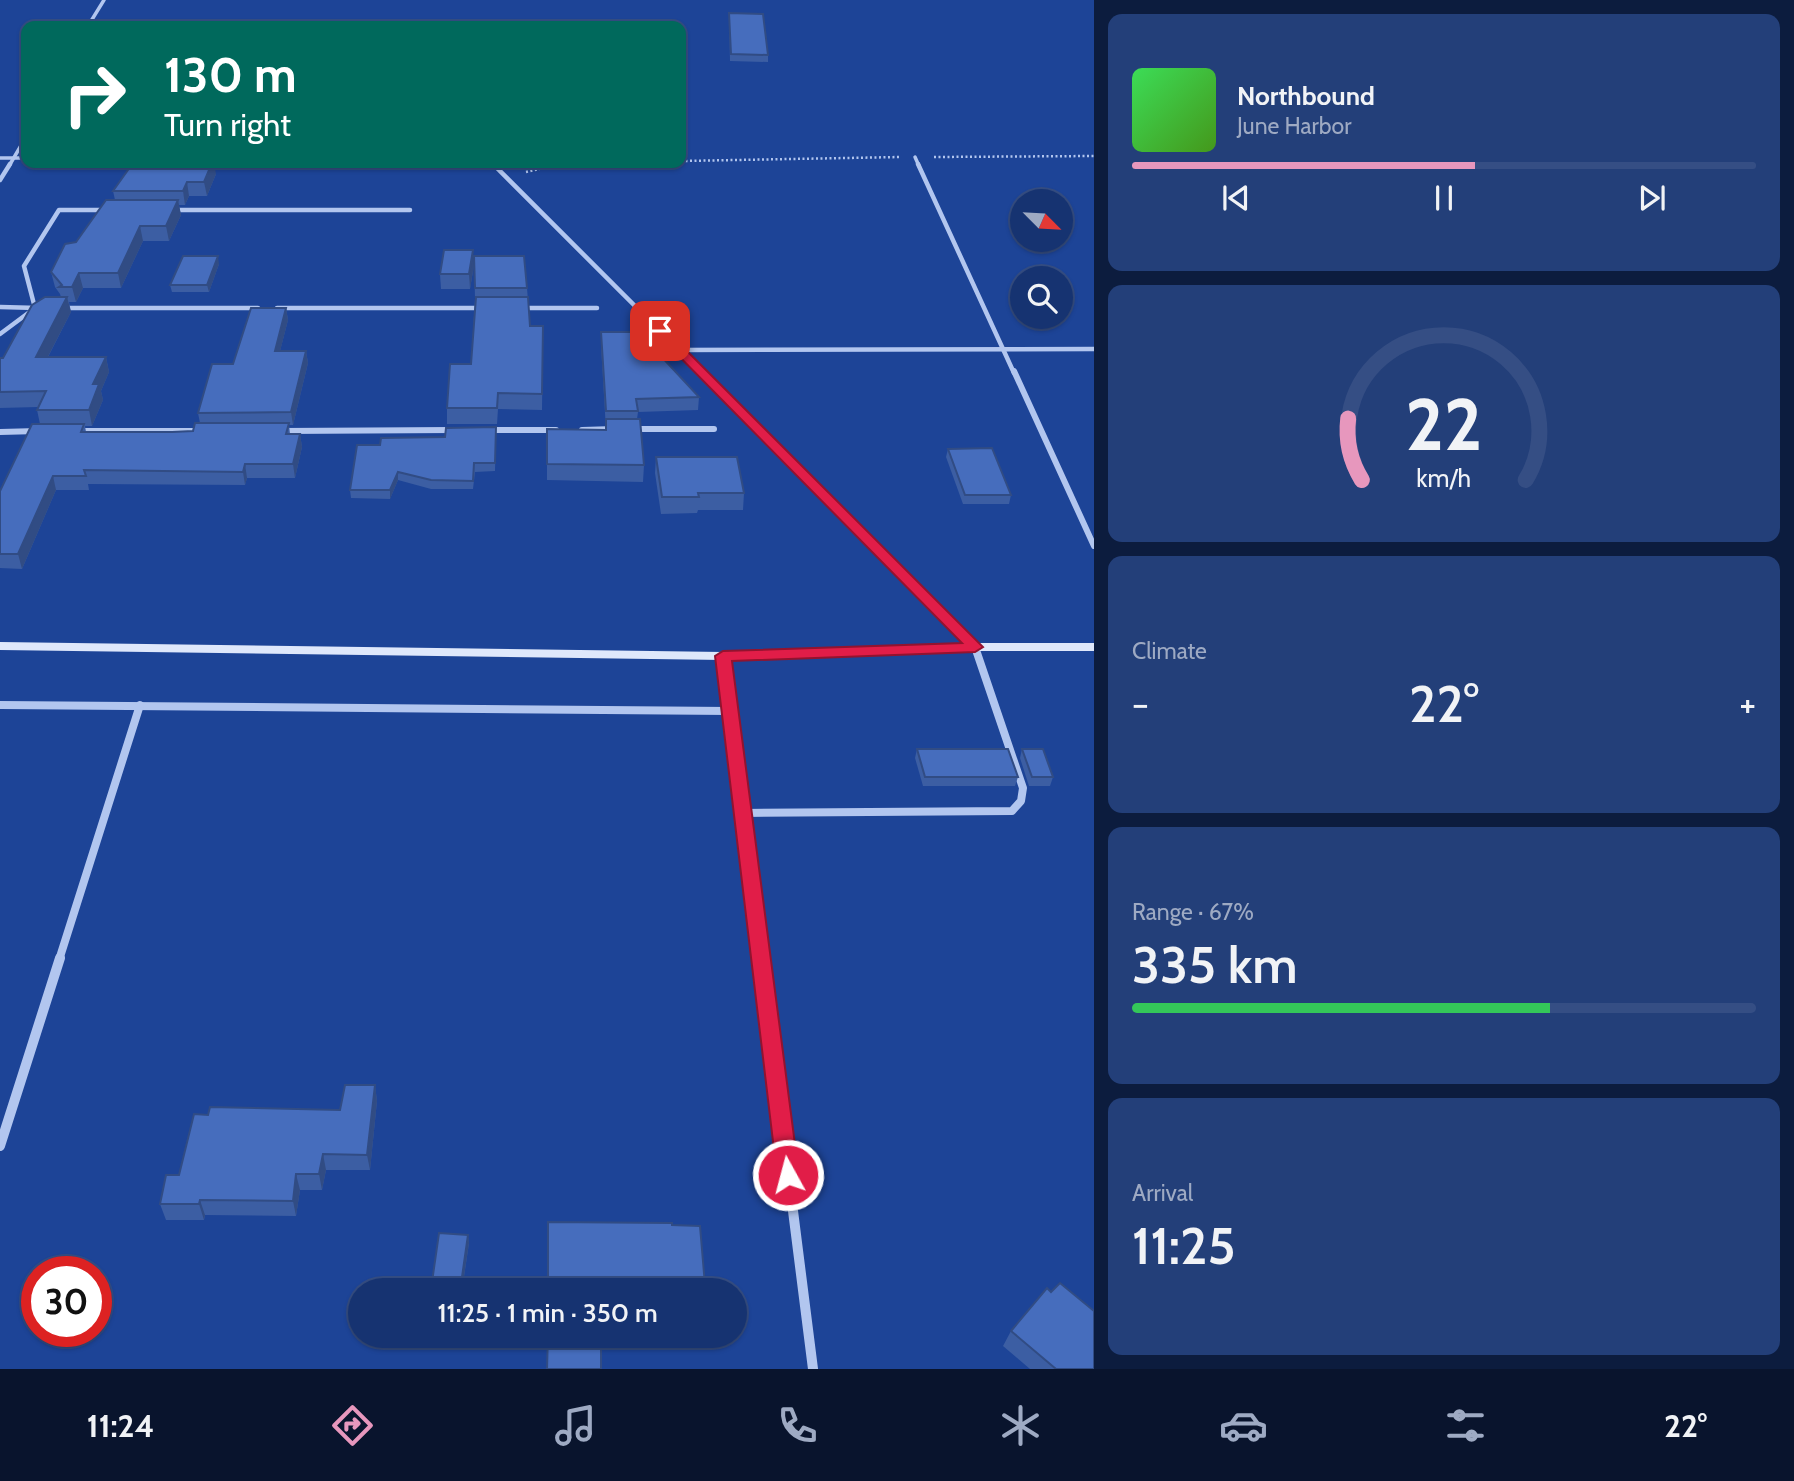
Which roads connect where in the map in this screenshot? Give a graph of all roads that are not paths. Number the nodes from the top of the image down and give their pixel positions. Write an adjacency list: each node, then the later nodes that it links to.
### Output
1 (104, 0): 2 (street)
2 (91, 21)
3 (21, 147): 6 (street)
4 (915, 157): 21 (street)
5 (0, 158): 6 (street)
6 (15, 158): 7 (street); 9 (street)
7 (21, 158)
8 (497, 168): 23 (street)
9 (0, 180)
10 (113, 210): 14 (street)
11 (167, 210): 12 (street)
12 (410, 210)
13 (0, 307): 14 (street)
14 (36, 308): 15 (street); 20 (street)
15 (49, 308)
16 (63, 308): 17 (street)
17 (487, 308)
18 (515, 308): 19 (street)
19 (597, 308)
20 (0, 334)
21 (1003, 349): 22 (street); 23 (street); 34 (street)
22 (1094, 349)
23 (679, 350): 36 (street)
24 (714, 429): 28 (street)
25 (462, 430): 32 (street)
26 (476, 430): 27 (street)
27 (560, 430)
28 (574, 430)
29 (42, 431): 33 (street)
30 (70, 431): 31 (street)
31 (210, 431)
32 (266, 431)
33 (0, 432)
34 (1094, 545)
35 (0, 646): 38 (street)
36 (975, 647): 37 (street); 38 (street); 42 (street)
37 (1094, 647)
38 (723, 656): 41 (street)
39 (0, 705): 40 (street)
40 (140, 705): 41 (street); 43 (street)
41 (730, 711): 42 (street)
42 (743, 813): 44 (street)
43 (0, 1146)
44 (813, 1369)

